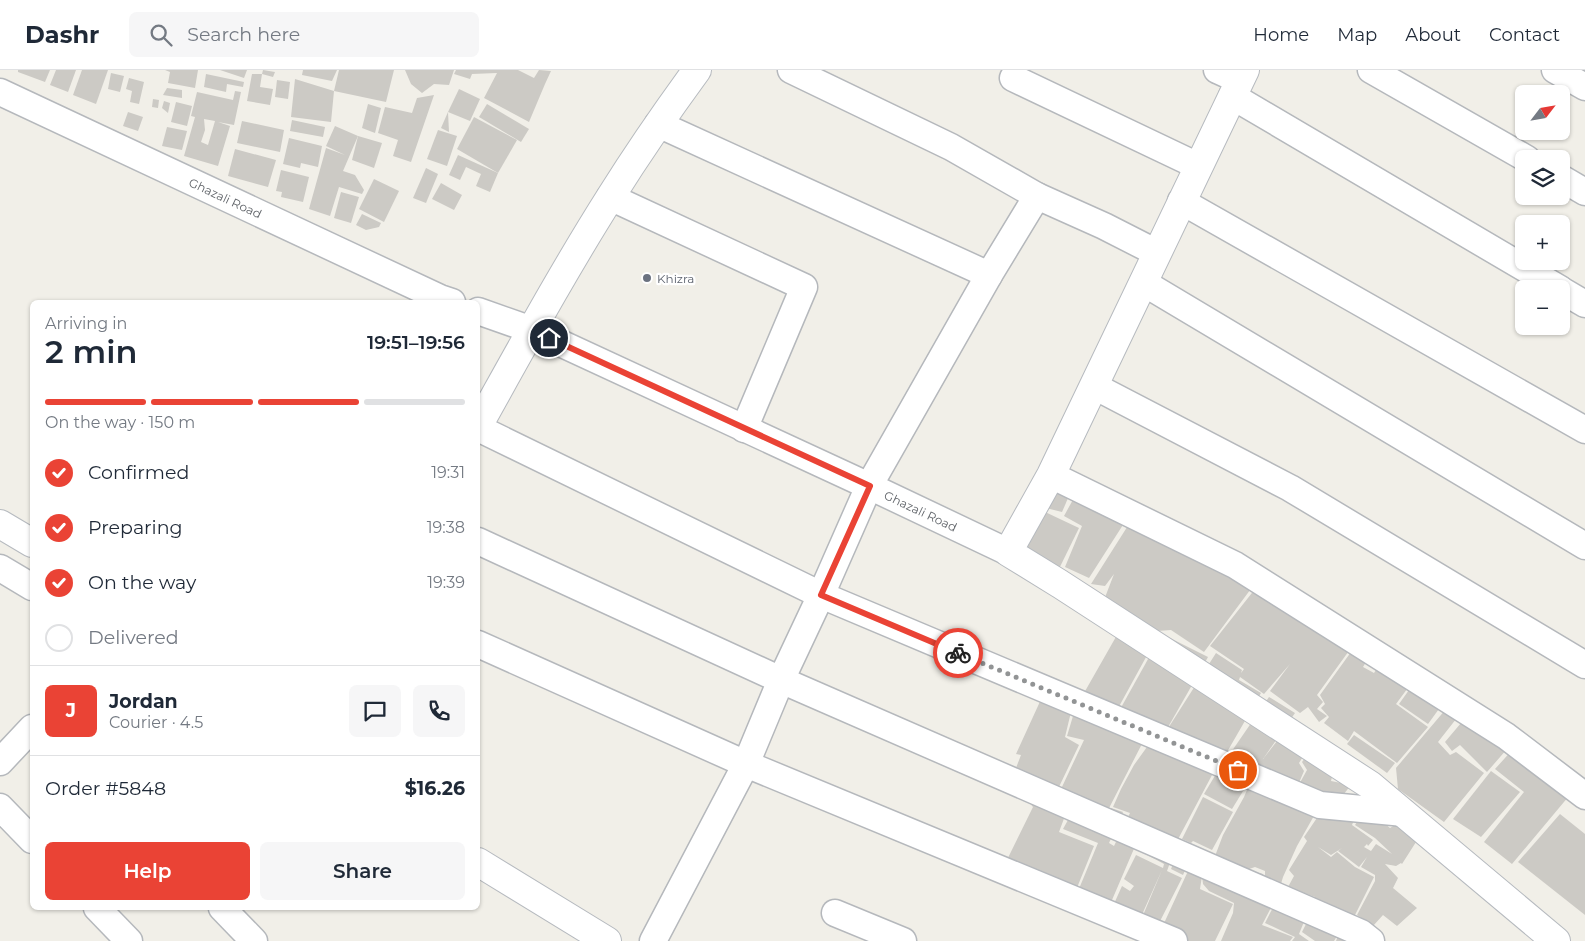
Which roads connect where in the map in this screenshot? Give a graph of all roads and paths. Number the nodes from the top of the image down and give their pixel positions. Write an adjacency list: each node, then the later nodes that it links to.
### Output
1 (697, 70): 9 (street)
2 (791, 70): 14 (street)
3 (1371, 70): 10 (street)
4 (1555, 70): 7 (street)
5 (1013, 78): 11 (street)
6 (1233, 79): 11 (street); 19 (street)
7 (1585, 87)
8 (0, 92): 22 (street, Ghazali Road)
9 (658, 124): 15 (street); 18 (street)
10 (1515, 152)
11 (1198, 166): 16 (street)
12 (1570, 183): 13 (street)
13 (1585, 192)
14 (1037, 196): 17 (street); 18 (street)
15 (610, 197): 25 (street); 29 (street)
16 (1181, 201): 17 (street); 30 (street)
17 (1157, 253): 20 (street)
18 (989, 275): 32 (street)
19 (1546, 280)
20 (1144, 282): 26 (street); 36 (street)
21 (1570, 295): 23 (street)
22 (447, 300)
23 (1585, 304)
24 (480, 312): 25 (street, Ghazali Road)
25 (532, 330): 27 (street); 29 (street, Ghazali Road)
26 (1094, 386): 31 (street); 43 (street)
27 (480, 423)
28 (480, 428): 40 (street)
29 (744, 428): 32 (street, Ghazali Road)
30 (1585, 430)
31 (1051, 475): 37 (street); 48 (street)
32 (870, 486): 37 (street, Ghazali Road); 40 (street)
33 (0, 524): 34 (street)
34 (30, 542)
35 (480, 542): 44 (street)
36 (1585, 546)
37 (1008, 552): 50 (street)
38 (0, 568): 39 (street)
39 (30, 586)
40 (821, 595): 44 (street); 50 (street)
41 (480, 645): 47 (street)
42 (1585, 657): 43 (street)
43 (1585, 664)
44 (781, 680): 47 (street); 62 (street)
45 (17, 735): 46 (street)
46 (0, 762)
47 (746, 764): 59 (street); 61 (street)
48 (1585, 796)
49 (0, 807): 51 (street)
50 (1404, 813): 63 (street)
51 (30, 838)
52 (480, 863): 58 (street)
53 (99, 910): 56 (street)
54 (224, 910): 57 (street)
55 (835, 913): 60 (street)
56 (129, 941)
57 (254, 941)
58 (607, 941)
59 (653, 941)
60 (903, 941)
61 (1174, 941)
62 (1370, 941)
63 (1556, 941)

